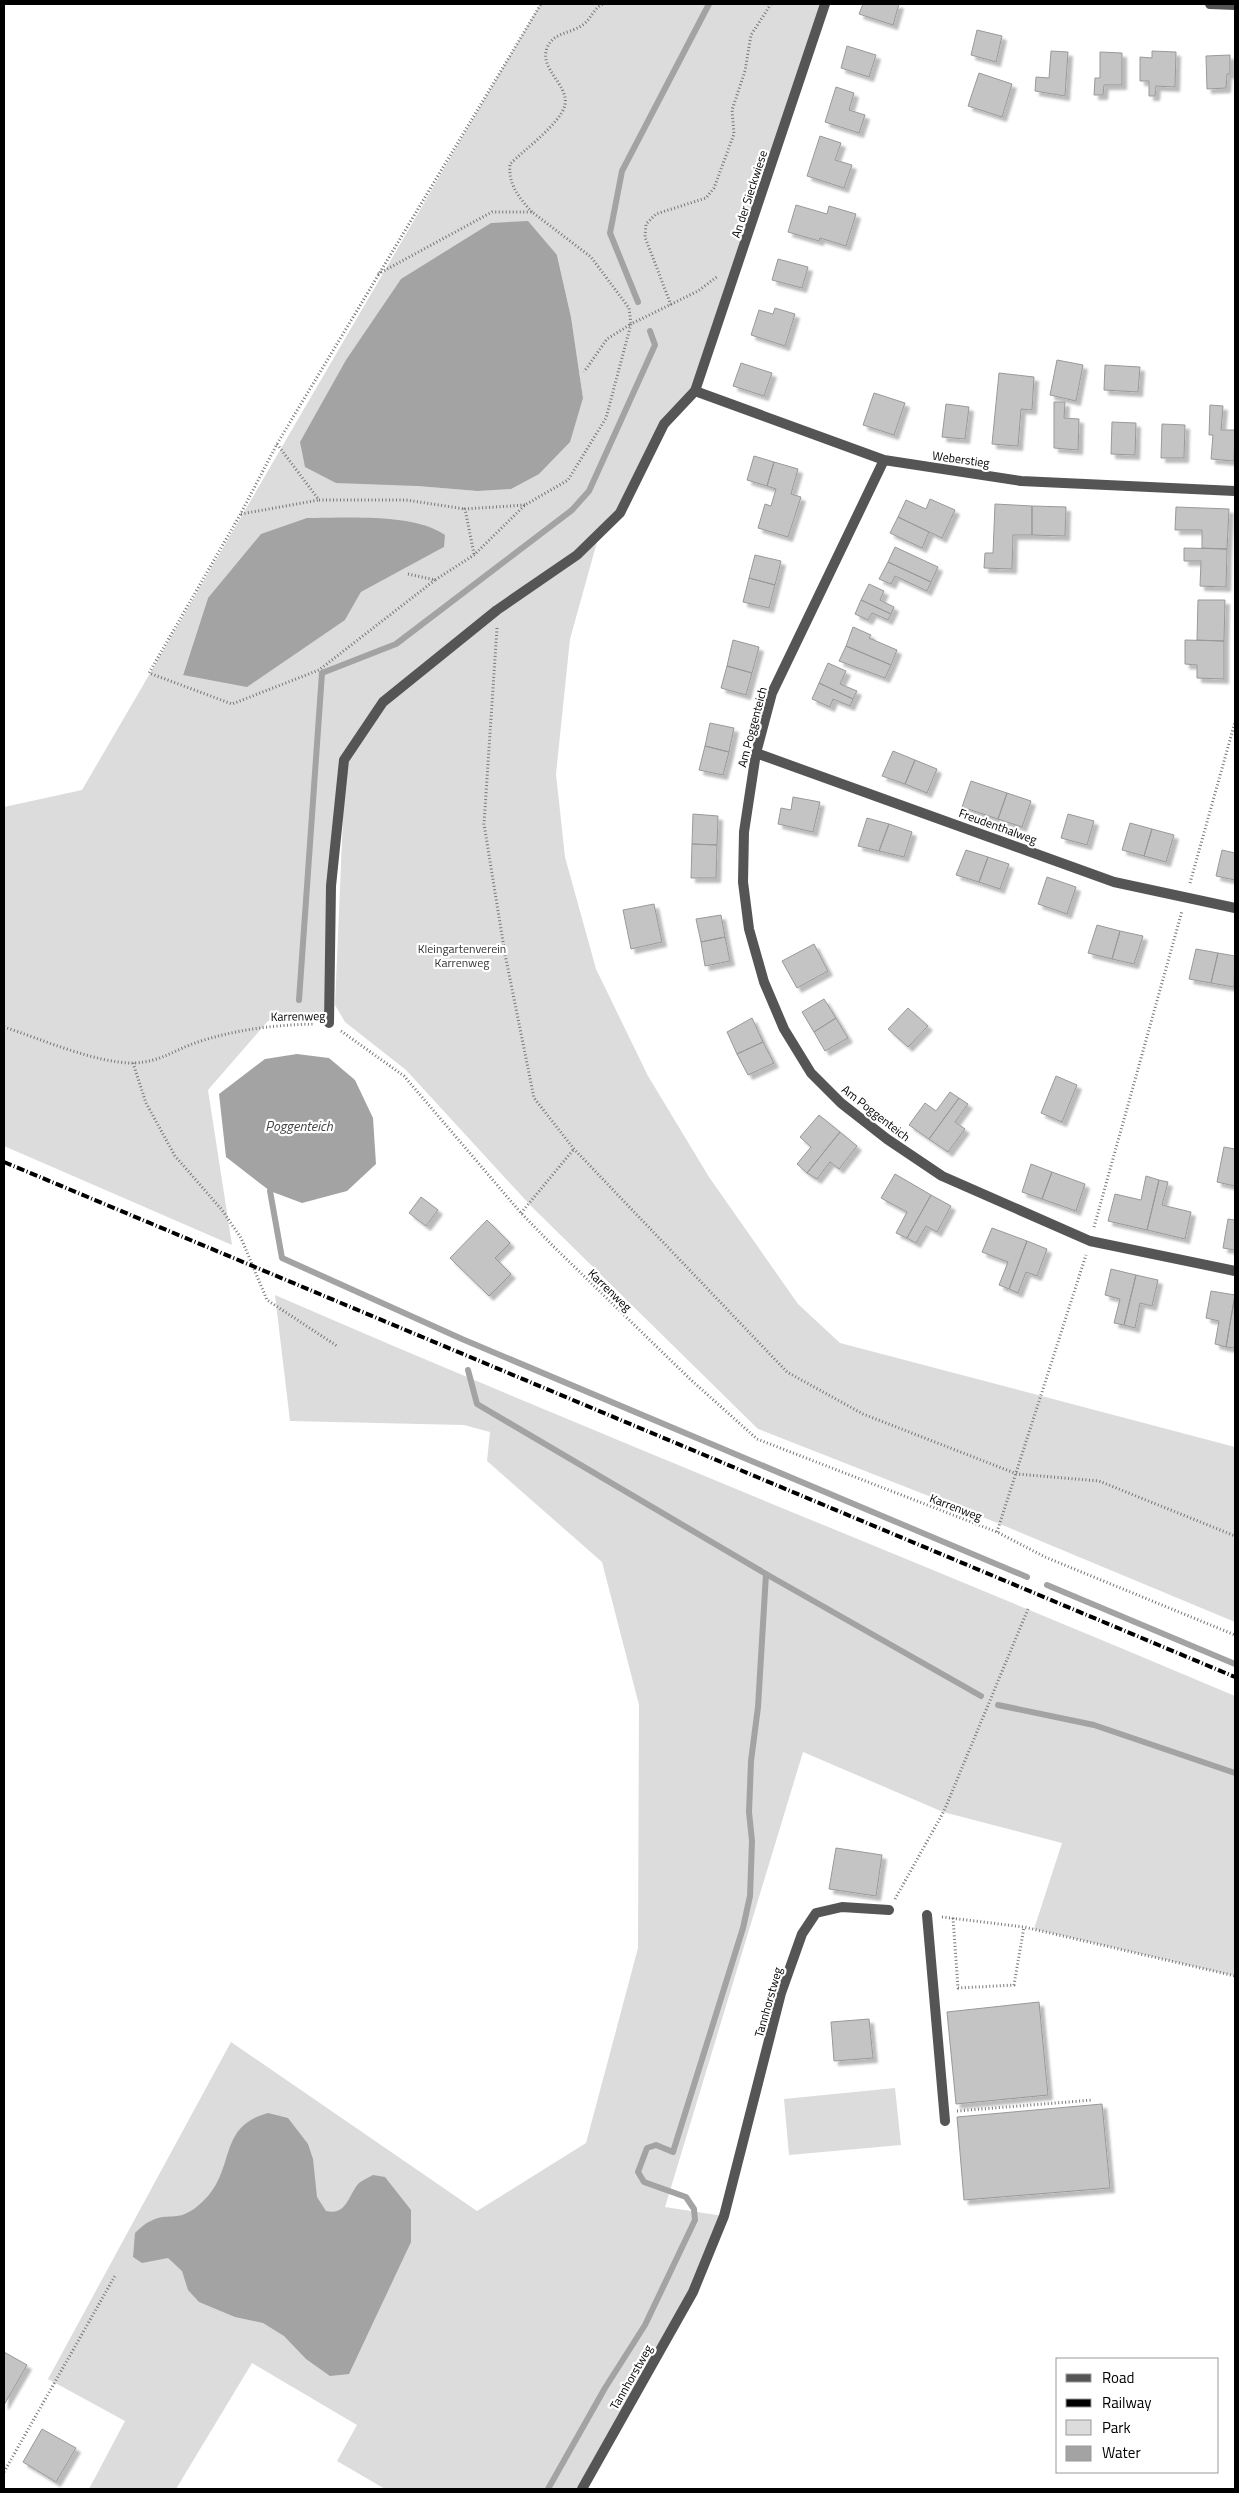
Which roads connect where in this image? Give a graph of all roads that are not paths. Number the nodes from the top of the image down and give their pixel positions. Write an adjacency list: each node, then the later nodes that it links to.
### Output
1 (825, 4): 4 (street, An der Sieckwiese)
2 (1210, 4): 3 (street)
3 (1235, 5)
4 (695, 391): 5 (street, Weberstieg); 9 (street)
5 (884, 460): 6 (street, Weberstieg); 7 (street, Am Poggenteich)
6 (1235, 492)
7 (756, 753): 8 (street, Freudenthalweg); 10 (street, Am Poggenteich)
8 (1235, 908)
9 (329, 1023)
10 (1235, 1271)
11 (889, 1910): 14 (street, Tannhorstweg)
12 (927, 1915): 13 (street)
13 (945, 2117)
14 (582, 2489)

